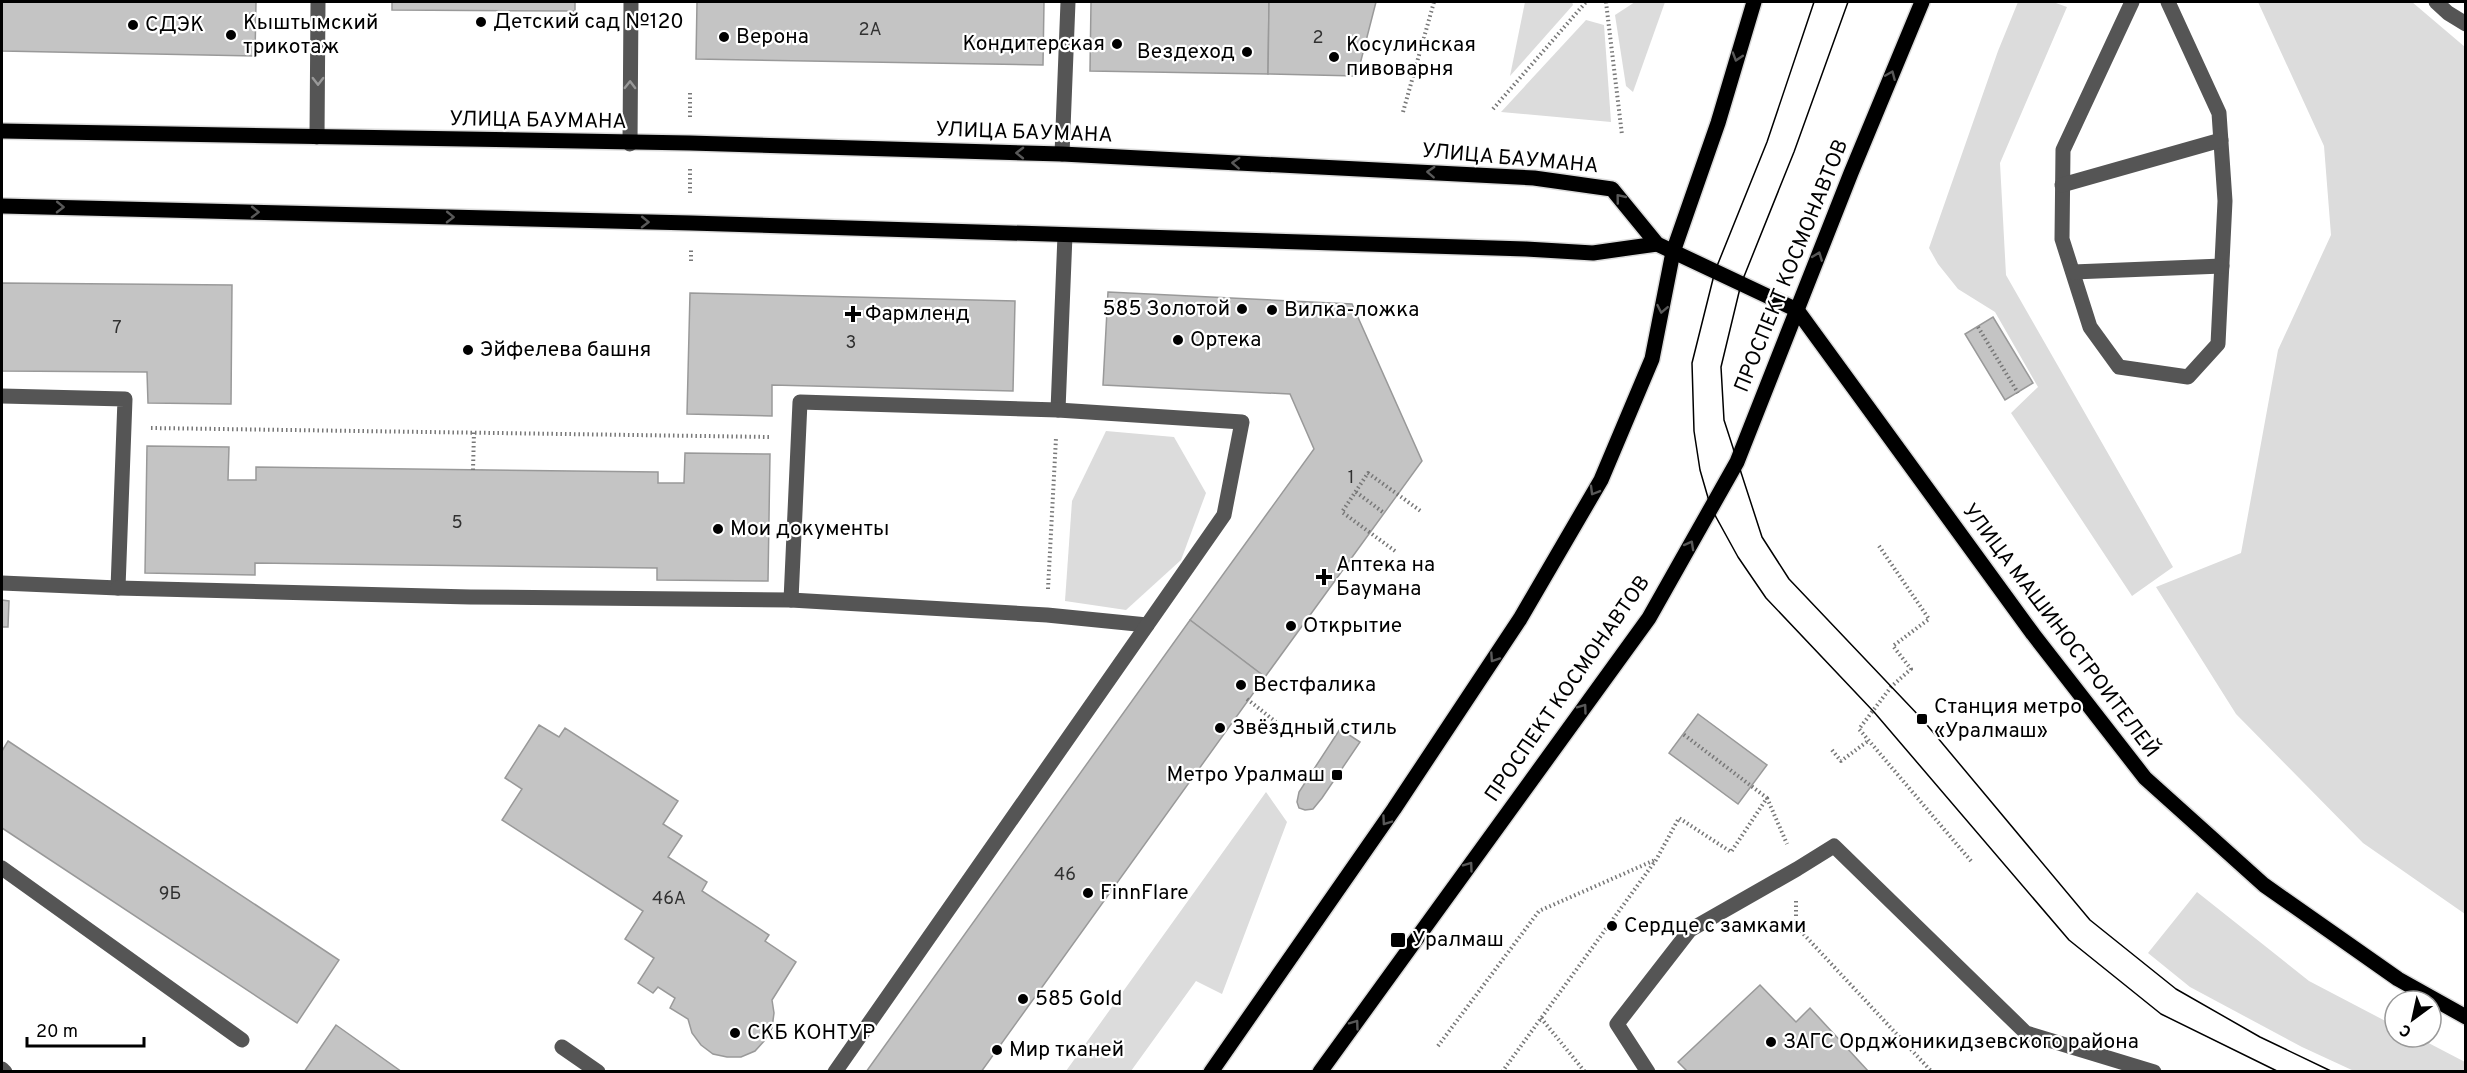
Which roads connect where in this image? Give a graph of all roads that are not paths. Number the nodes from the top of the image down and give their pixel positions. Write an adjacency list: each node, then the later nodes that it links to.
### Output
1 (318, 2): 11 (lane, one-way to 11)
2 (631, 2): 13 (lane, one-way to 2)
3 (1068, 2): 14 (lane)
4 (1754, 2): 19 (main road, one-way to 19)
5 (1922, 2): 22 (main road, ПРОСПЕКТ КОСМОНАВТОВ, one-way to 5)
6 (2132, 2): 15 (lane)
7 (2168, 2): 12 (lane)
8 (2436, 2): 9 (lane)
9 (2466, 24)
10 (2, 131): 11 (main road, УЛИЦА БАУМАНА)
11 (317, 137): 13 (main road, УЛИЦА БАУМАНА)
12 (2221, 140): 15 (lane); 20 (lane)
13 (630, 144): 14 (main road, УЛИЦА БАУМАНА, one-way to 13)
14 (1062, 154): 18 (main road, УЛИЦА БАУМАНА, one-way to 14)
15 (2062, 185): 21 (lane)
16 (2, 206): 17 (main road, one-way to 17)
17 (1065, 235): 18 (main road); 24 (lane)
18 (1657, 244): 19 (main road, УЛИЦА МАШИНОСТРОИТЕЛЕЙ)
19 (1673, 252): 22 (main road, УЛИЦА МАШИНОСТРОИТЕЛЕЙ); 37 (main road, one-way to 37)
20 (2222, 266): 21 (lane); 21 (lane)
21 (2073, 272)
22 (1797, 310): 30 (main road, УЛИЦА МАШИНОСТРОИТЕЛЕЙ); 38 (main road, ПРОСПЕКТ КОСМОНАВТОВ, one-way to 22)
23 (2, 396): 26 (lane)
24 (1058, 410): 27 (lane); 28 (lane)
25 (2, 583): 26 (lane)
26 (118, 588): 27 (lane)
27 (791, 600): 28 (lane)
28 (1147, 625): 36 (lane)
29 (2, 868): 31 (lane)
30 (2466, 1017)
31 (242, 1040)
32 (562, 1047): 35 (lane)
33 (2, 1069): 34 (lane)
34 (5, 1071)
35 (598, 1071)
36 (835, 1071)
37 (1211, 1071)
38 (1320, 1071)
39 (1648, 1071): 40 (lane)
40 (2154, 1071)

